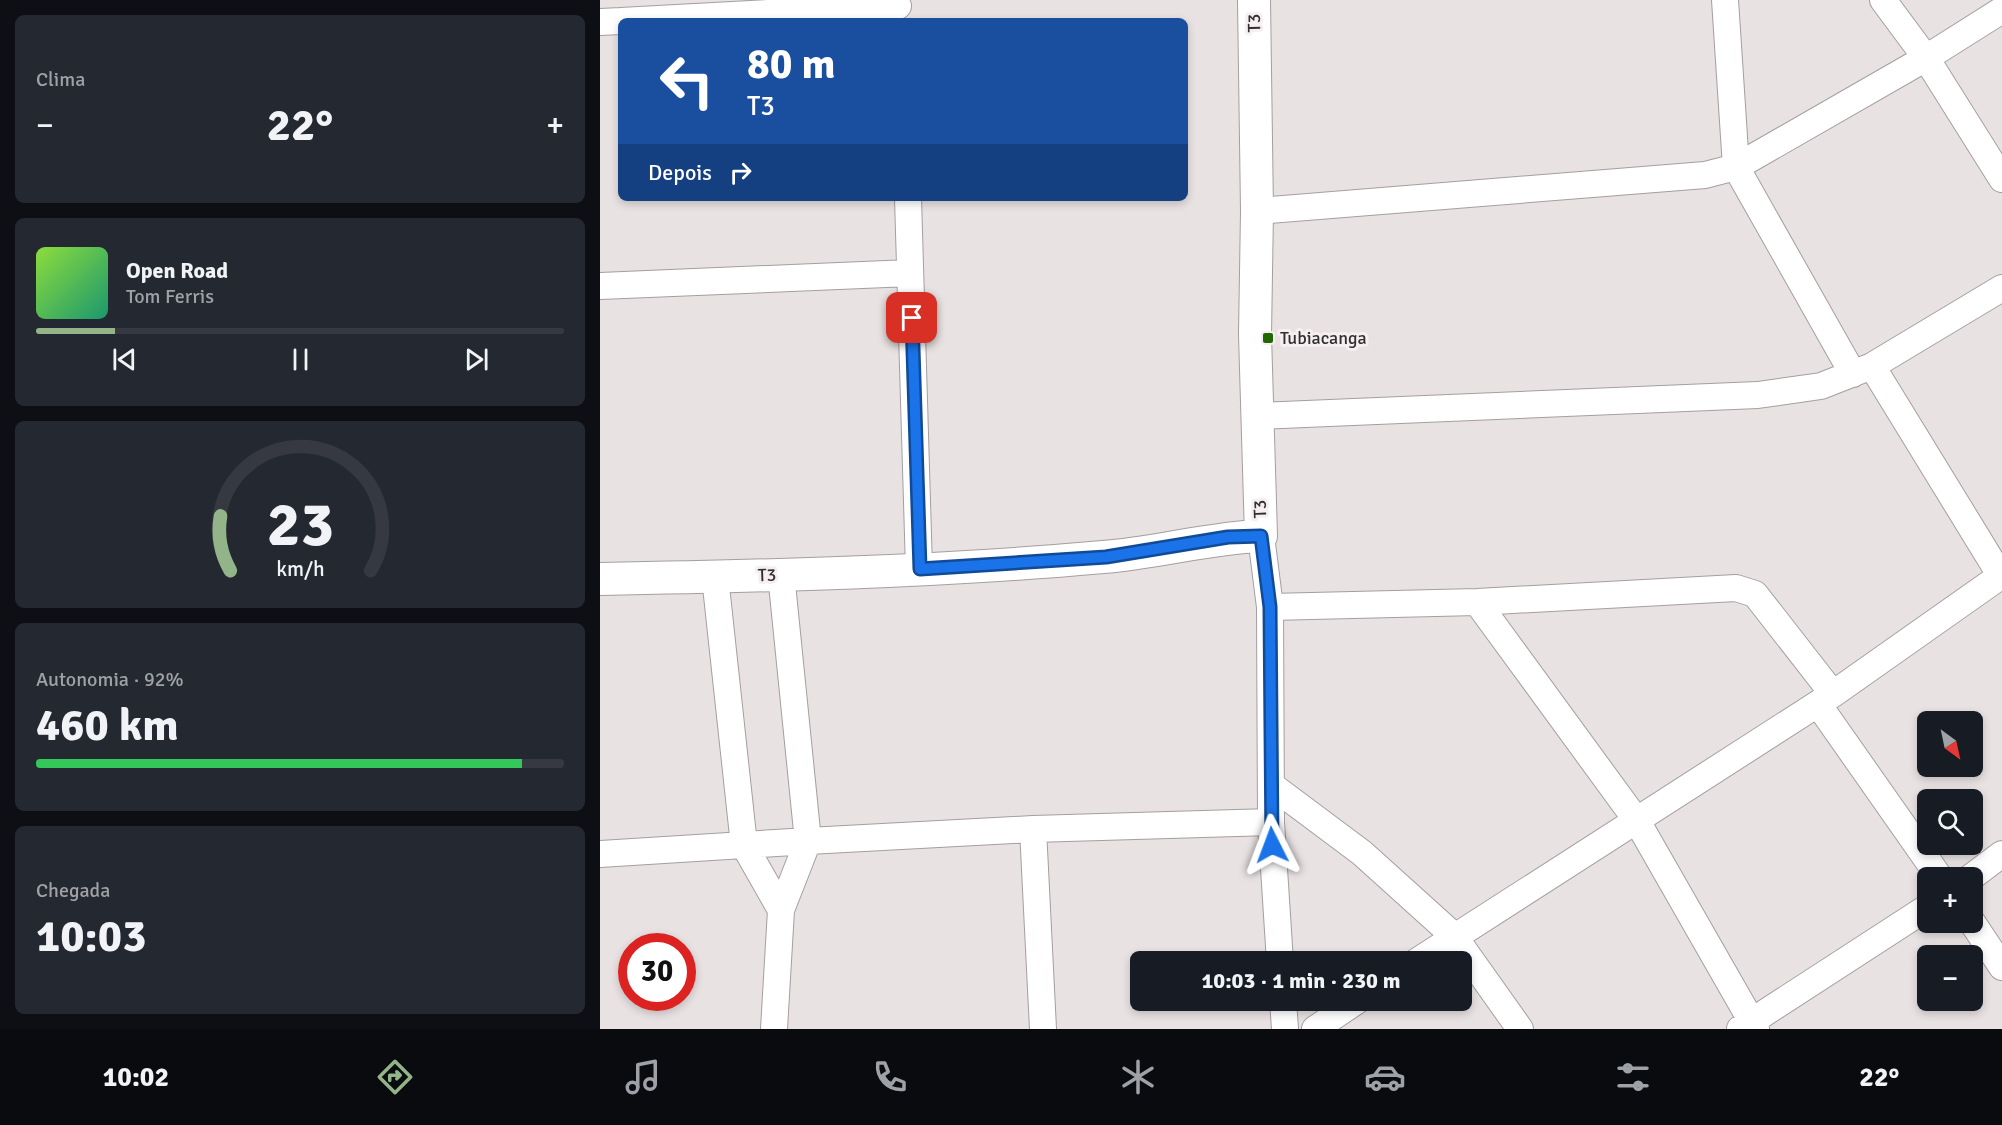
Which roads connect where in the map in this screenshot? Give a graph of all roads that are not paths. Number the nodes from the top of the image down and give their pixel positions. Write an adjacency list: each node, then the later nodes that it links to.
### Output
1 (1254, 0): 13 (street, T3)
2 (1725, 0): 10 (street)
3 (1883, 0): 9 (street)
4 (898, 9): 6 (street)
5 (2002, 10): 9 (street)
6 (690, 18)
7 (618, 21): 8 (street)
8 (600, 22)
9 (1926, 58): 10 (street); 11 (street)
10 (1736, 167): 13 (street); 17 (street)
11 (2002, 179)
12 (908, 201): 14 (street)
13 (1257, 211): 18 (street, T3)
14 (910, 273): 15 (street); 20 (street)
15 (600, 286)
16 (2002, 288): 17 (street)
17 (1862, 370): 18 (street); 22 (street)
18 (1257, 416): 19 (street, T3)
19 (1261, 536): 20 (street, T3); 26 (street)
20 (920, 569): 21 (street, T3)
21 (781, 574): 23 (street, T3); 32 (street)
22 (2002, 576): 27 (street)
23 (715, 577): 24 (street, T3); 33 (street)
24 (600, 579)
25 (1477, 602): 26 (street); 27 (street); 30 (street)
26 (1270, 607): 28 (street)
27 (1825, 699): 30 (street); 36 (street)
28 (1271, 784): 29 (street); 41 (street)
29 (1271, 822): 31 (street); 42 (street)
30 (1637, 822): 41 (street); 47 (street)
31 (1034, 829): 32 (street); 49 (street)
32 (808, 841): 33 (street); 38 (street)
33 (744, 845): 34 (street); 38 (street)
34 (600, 854)
35 (2002, 854): 37 (street)
36 (1933, 867)
37 (1983, 868)
38 (781, 910): 48 (street)
39 (1917, 914): 47 (street)
40 (1979, 933): 44 (street)
41 (1454, 936): 43 (street); 52 (street)
42 (1279, 951)
43 (1432, 951)
44 (2002, 967)
45 (1284, 1011): 50 (street)
46 (1342, 1011): 51 (street)
47 (1749, 1027)
48 (774, 1029)
49 (1043, 1029)
50 (1285, 1029)
51 (1315, 1029)
52 (1520, 1029)

